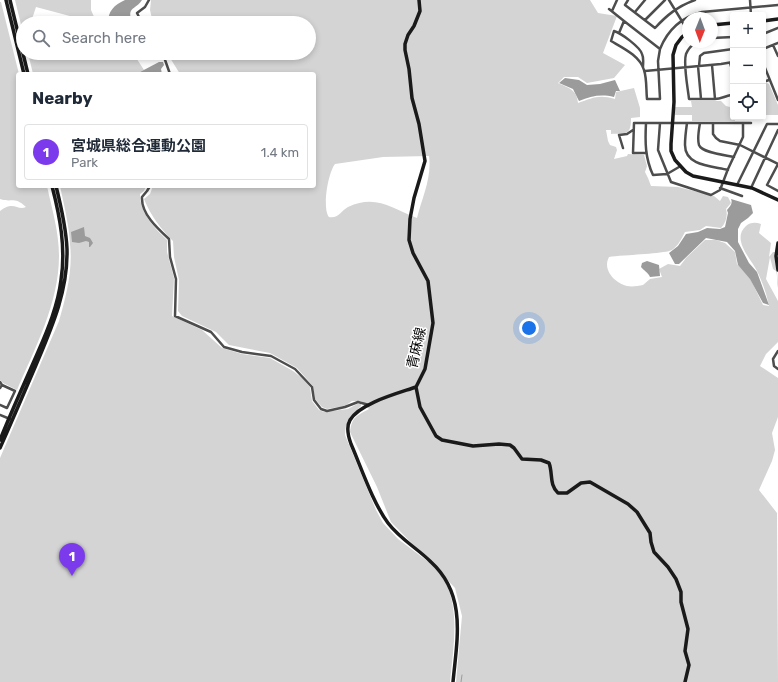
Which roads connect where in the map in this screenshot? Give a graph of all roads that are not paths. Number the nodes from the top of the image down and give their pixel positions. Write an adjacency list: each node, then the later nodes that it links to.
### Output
1 (6, 0): 34 (street)
2 (10, 0): 27 (street)
3 (149, 0): 19 (street)
4 (419, 0): 99 (street, 青麻線)
5 (618, 0): 16 (street)
6 (628, 0): 17 (street)
7 (645, 0): 17 (street)
8 (665, 0): 21 (street)
9 (669, 0): 15 (street)
10 (695, 0): 15 (street)
11 (750, 0): 14 (street)
12 (778, 5): 14 (street)
13 (609, 8): 16 (street)
14 (750, 8): 18 (street); 22 (street)
15 (675, 9): 21 (street); 22 (street)
16 (612, 11): 24 (street)
17 (635, 12): 21 (street)
18 (750, 12)
19 (138, 16)
20 (778, 19): 23 (street)
21 (645, 20)
22 (681, 20): 39 (street)
23 (766, 20)
24 (624, 21): 29 (street); 39 (street)
25 (730, 23): 26 (street)
26 (718, 24)
27 (16, 25)
28 (778, 28): 30 (street)
29 (619, 33): 48 (street); 48 (street)
30 (766, 33)
31 (682, 37): 50 (street)
32 (730, 37): 33 (street)
33 (718, 38)
34 (16, 41)
35 (778, 43): 36 (street)
36 (773, 45): 38 (street); 41 (street)
37 (689, 48): 49 (street)
38 (766, 48)
39 (660, 49): 51 (street)
40 (730, 49): 47 (street)
41 (778, 56)
42 (21, 60): 53 (street)
43 (25, 60): 54 (street)
44 (165, 60): 55 (street)
45 (730, 62): 46 (street)
46 (712, 65): 47 (street); 62 (street)
47 (698, 66): 49 (street); 61 (street)
48 (643, 67): 52 (street)
49 (686, 67): 50 (street); 61 (street)
50 (672, 68): 51 (street); 66 (street)
51 (658, 70): 52 (street); 52 (street)
52 (645, 71)
53 (24, 72)
54 (28, 72)
55 (169, 72)
56 (766, 72): 57 (street)
57 (769, 80): 58 (street); 59 (street)
58 (766, 81)
59 (776, 91): 63 (street)
60 (730, 95): 62 (street)
61 (701, 100): 62 (street)
62 (715, 100)
63 (778, 100)
64 (646, 123): 65 (street); 73 (street); 78 (street)
65 (660, 123): 66 (street); 83 (street)
66 (672, 123): 67 (street); 81 (street)
67 (687, 123): 68 (street); 82 (street)
68 (700, 123): 69 (street); 79 (street)
69 (713, 123): 70 (street); 75 (street)
70 (743, 123): 71 (street); 75 (street)
71 (751, 123)
72 (778, 124): 77 (street)
73 (633, 129): 76 (street); 78 (street)
74 (778, 130): 80 (street)
75 (740, 145): 77 (street); 79 (street)
76 (623, 148)
77 (754, 152): 80 (street); 85 (street)
78 (645, 153): 83 (street)
79 (734, 157): 82 (street)
80 (766, 158): 90 (street); 91 (street)
81 (680, 166): 83 (street); 84 (street)
82 (728, 170): 84 (street)
83 (667, 174): 89 (street)
84 (722, 182): 85 (street); 89 (street)
85 (737, 185): 90 (street)
86 (52, 188): 104 (street)
87 (56, 188): 104 (street)
88 (149, 188): 102 (street)
89 (720, 188): 92 (street)
90 (751, 188): 93 (street)
91 (778, 191)
92 (742, 196)
93 (778, 200)
94 (778, 243): 95 (street)
95 (778, 270)
96 (778, 352): 97 (street)
97 (778, 369)
98 (1, 383): 100 (street); 101 (street)
99 (416, 387): 102 (street, 青麻線); 108 (street)
100 (0, 388)
101 (0, 405)
102 (369, 405): 107 (street, 青麻線)
103 (0, 415): 104 (street)
104 (10, 420): 105 (street); 106 (street)
105 (0, 440)
106 (0, 448)
107 (453, 682)
108 (685, 682)

